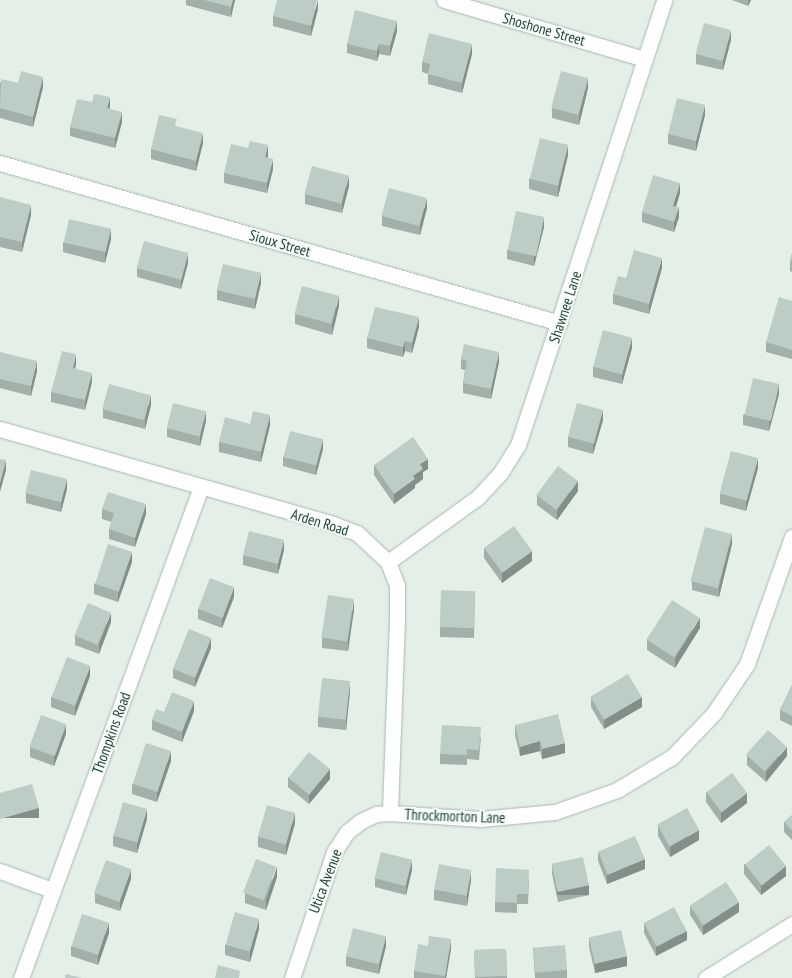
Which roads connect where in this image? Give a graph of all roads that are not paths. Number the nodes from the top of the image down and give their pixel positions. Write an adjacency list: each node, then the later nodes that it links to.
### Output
1 (444, 0): 3 (street, Shoshone Street)
2 (664, 0): 3 (street, Shawnee Lane)
3 (645, 59): 5 (street, Shawnee Lane)
4 (0, 163): 5 (street, Sioux Street)
5 (560, 323): 9 (street, Shawnee Lane)
6 (0, 429): 7 (street, Arden Road)
7 (201, 487): 9 (street, Arden Road); 12 (street, Thompkins Road)
8 (792, 537): 10 (street, Throckmorton Lane)
9 (388, 562): 10 (street, Arden Road)
10 (390, 813): 15 (street, Utica Avenue)
11 (0, 872): 12 (street)
12 (52, 890): 14 (street, Thompkins Road)
13 (792, 924): 16 (street)
14 (20, 978)
15 (292, 978)
16 (706, 978)

